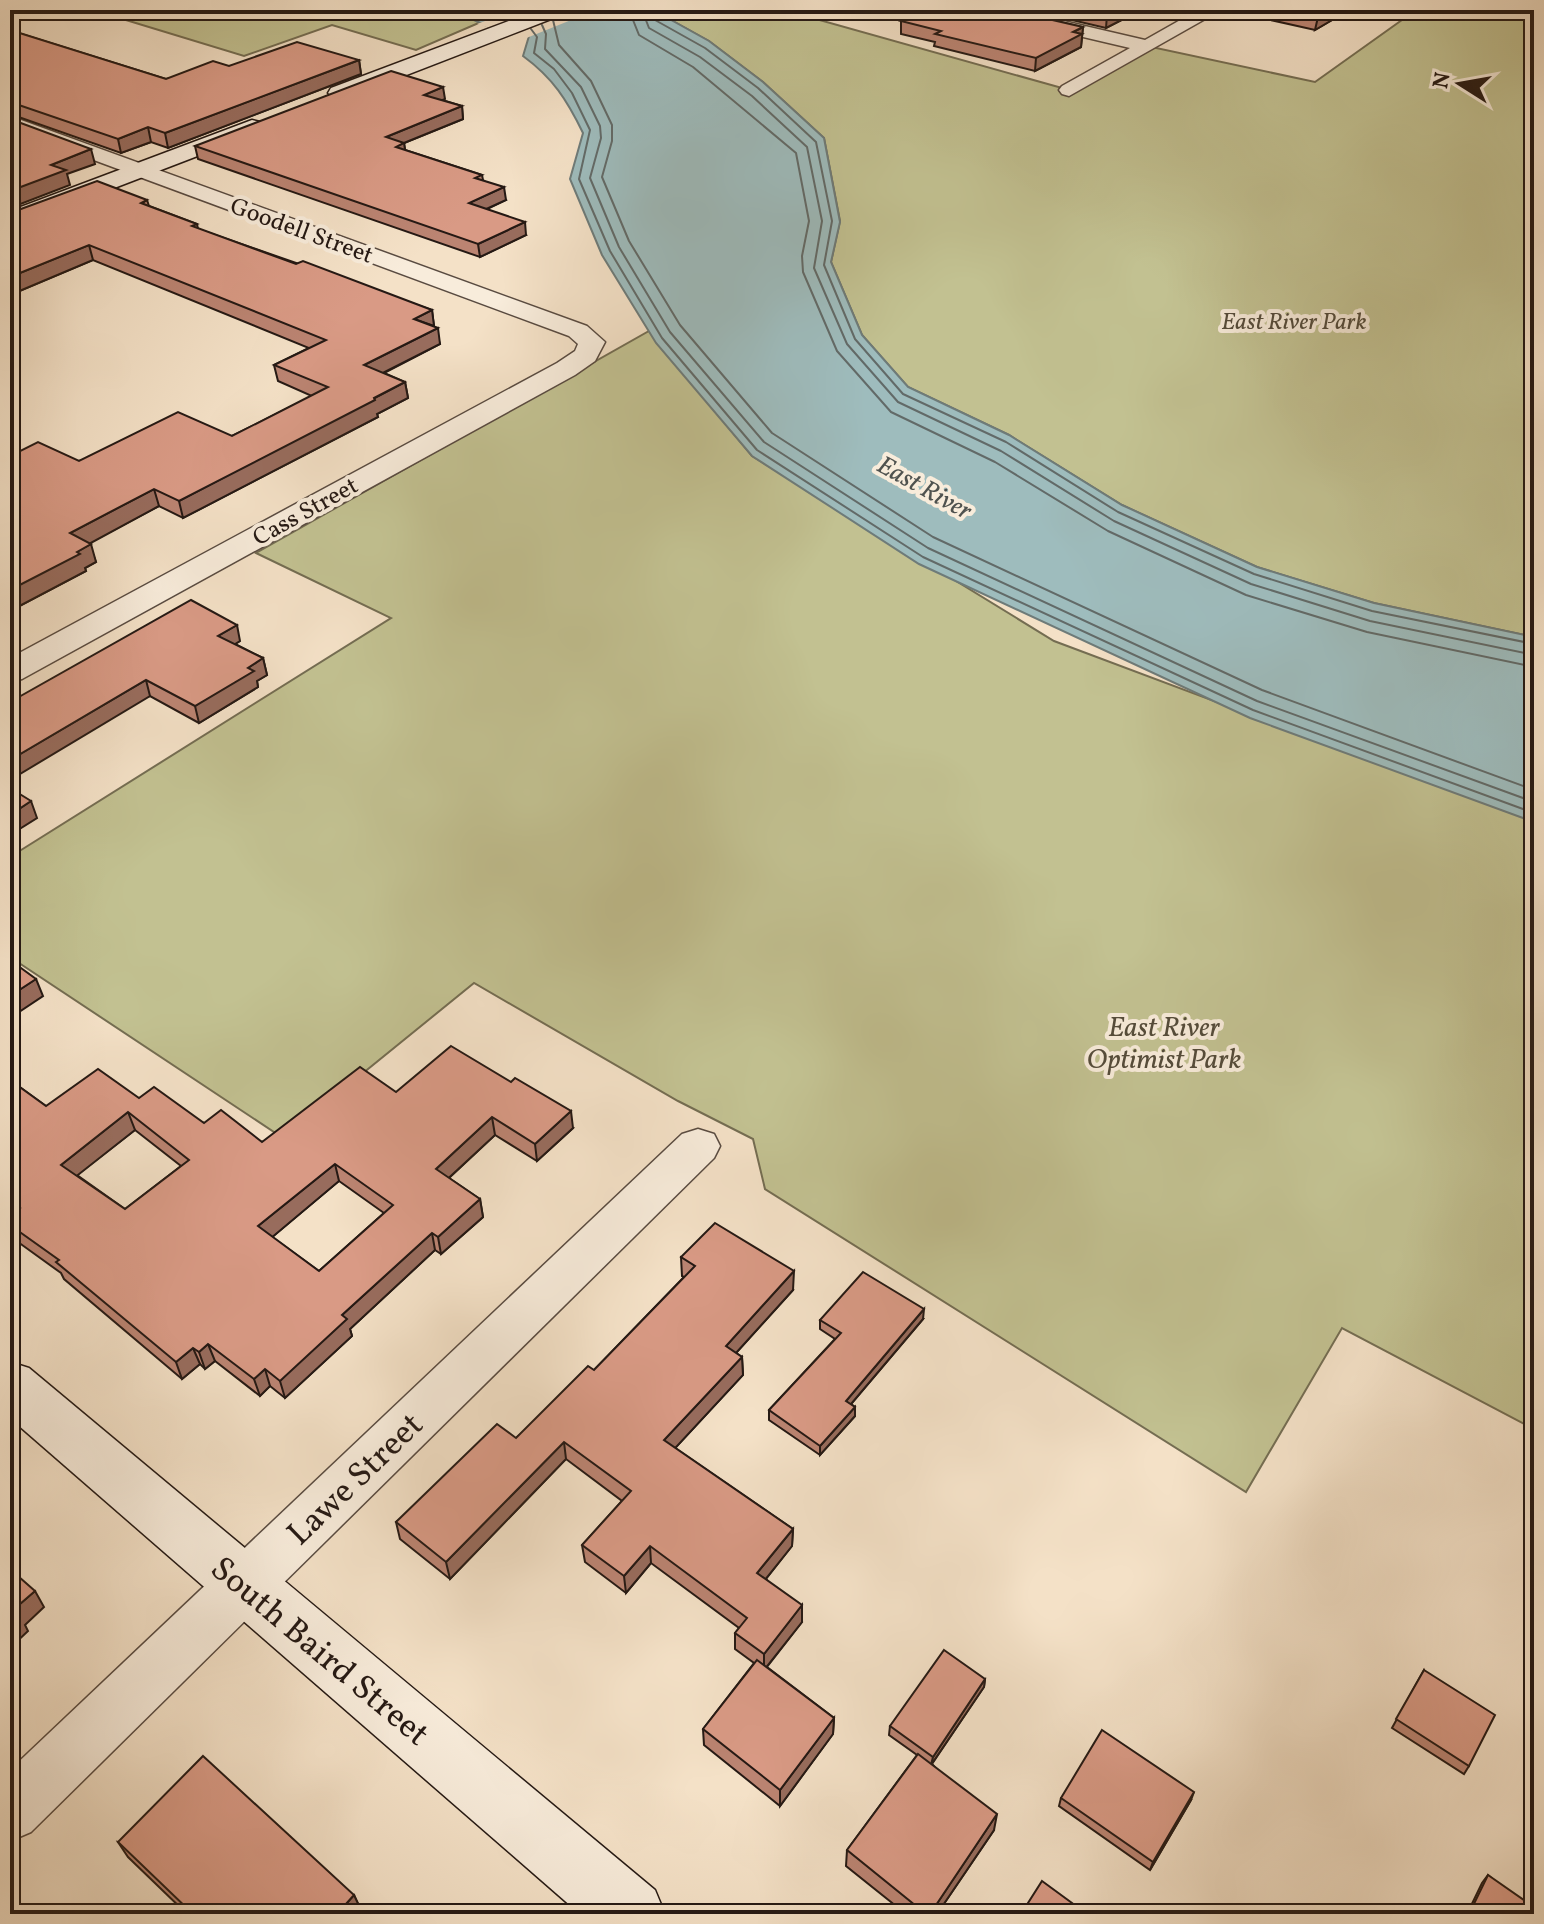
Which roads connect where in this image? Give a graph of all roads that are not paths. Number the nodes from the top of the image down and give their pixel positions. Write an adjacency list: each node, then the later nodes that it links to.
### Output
1 (557, 10): 6 (main road)
2 (992, 10): 4 (street)
3 (1212, 10): 4 (street)
4 (1147, 46): 5 (street)
5 (1069, 90)
6 (313, 103)
7 (270, 120): 9 (main road)
8 (10, 122): 9 (street, Goodell Street)
9 (140, 170): 10 (main road); 11 (street, Goodell Street)
10 (10, 220)
11 (592, 342): 12 (street, Cass Street)
12 (10, 672)
13 (698, 1146): 15 (street, Lawe Street)
14 (10, 1385): 15 (main road, South Baird Street)
15 (244, 1584): 16 (street, Lawe Street); 17 (main road, South Baird Street)
16 (10, 1811)
17 (631, 1914)

